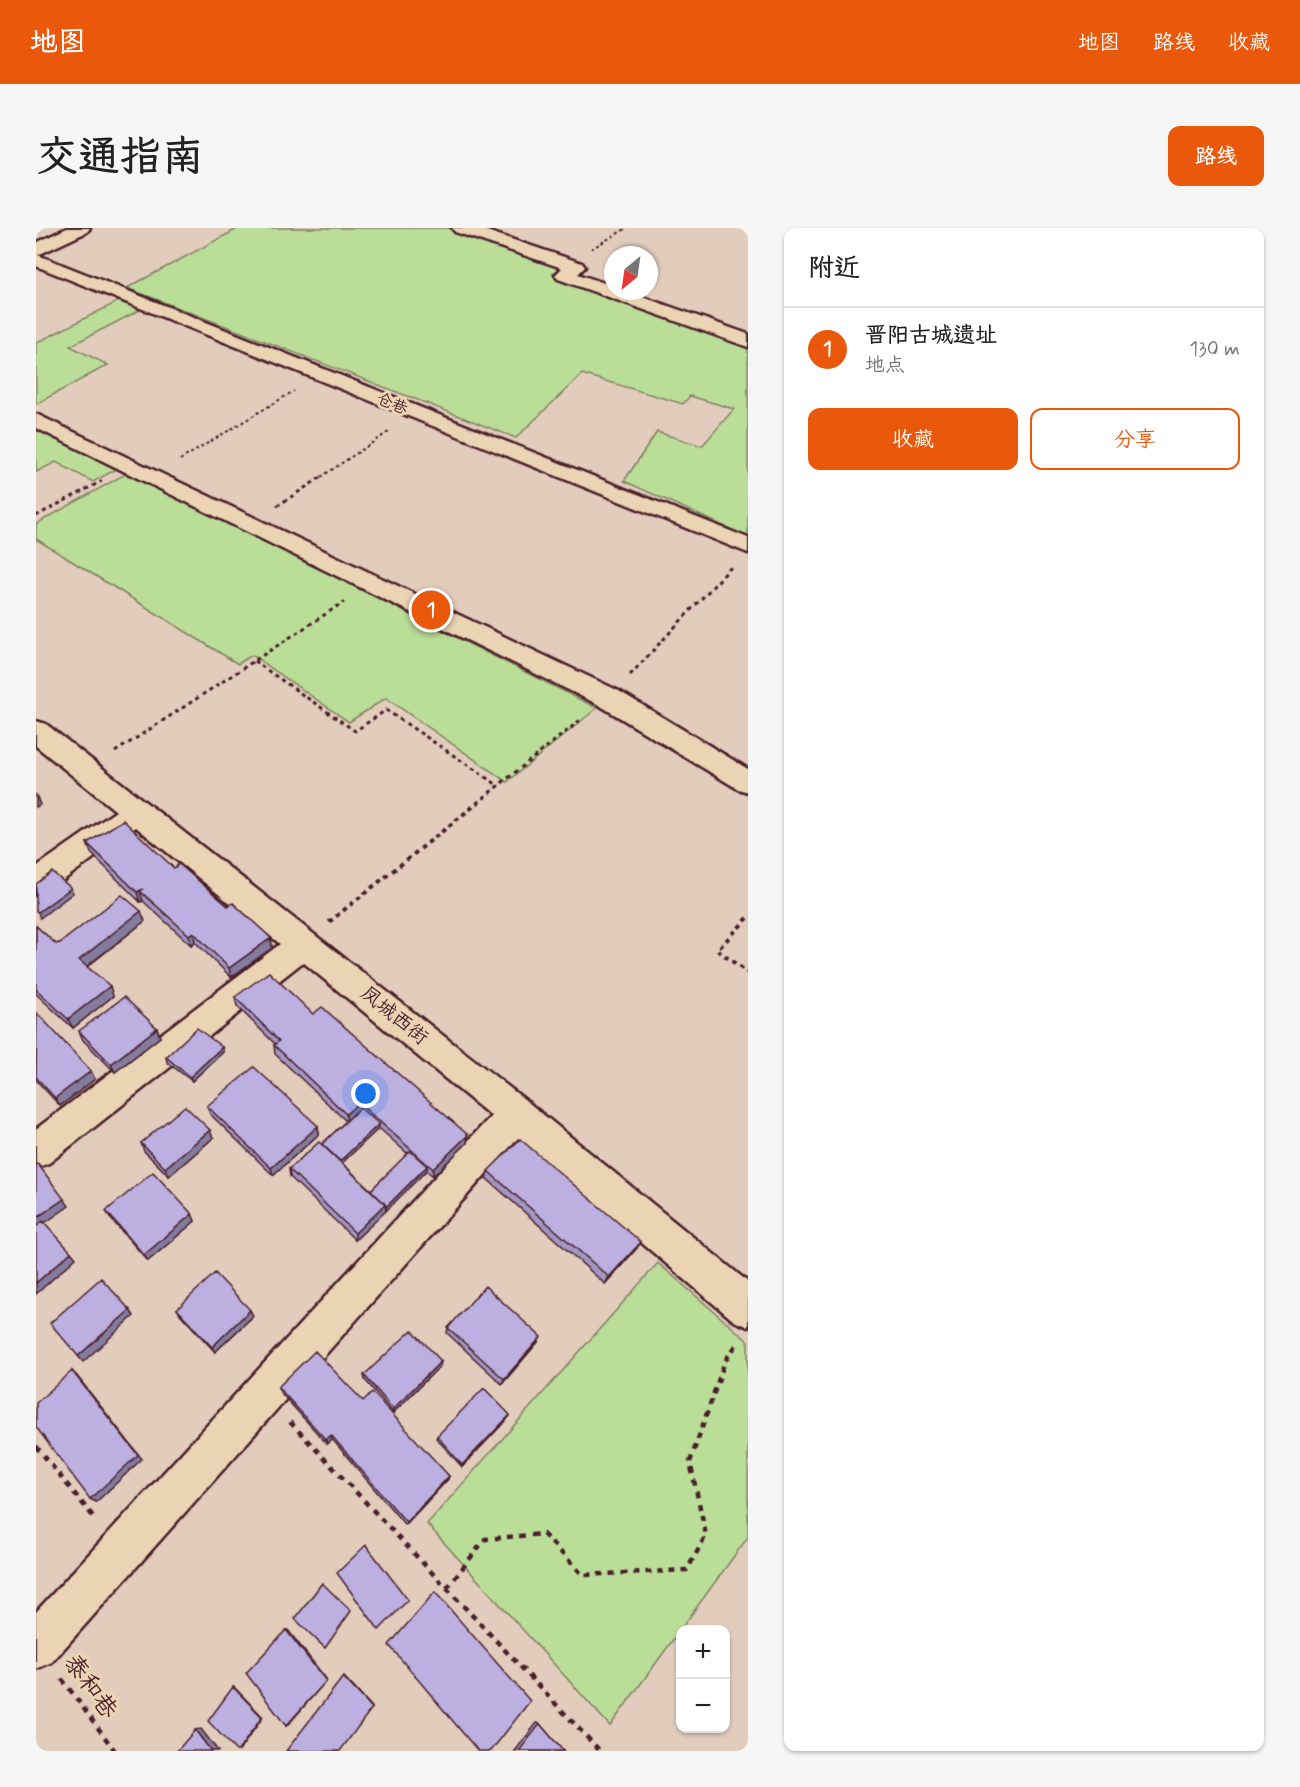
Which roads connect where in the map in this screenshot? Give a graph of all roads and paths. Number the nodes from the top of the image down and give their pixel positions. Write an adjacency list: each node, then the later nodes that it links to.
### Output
1 (81, 228): 4 (street)
2 (461, 228): 6 (street)
3 (627, 228): 6 (path)
4 (36, 250)
5 (36, 261): 8 (street, 仓巷)
6 (565, 264): 7 (street)
7 (748, 341)
8 (321, 375): 9 (street, 仓巷); 12 (path)
9 (416, 414): 14 (path); 15 (street, 仓巷)
10 (36, 420): 11 (street)
11 (130, 466): 12 (street); 13 (path)
12 (153, 477): 14 (street)
13 (36, 516)
14 (250, 524): 16 (street)
15 (744, 552): 18 (path)
16 (372, 583): 17 (path); 18 (street)
17 (254, 661): 20 (path); 22 (path)
18 (609, 698): 21 (street); 22 (path)
19 (36, 730): 20 (street, 凤城西街)
20 (87, 771): 23 (street, 凤城西街)
21 (748, 782)
22 (500, 786): 26 (path)
23 (137, 811): 24 (street); 26 (street, 凤城西街)
24 (36, 882)
25 (748, 918): 27 (path)
26 (303, 944): 28 (street, 凤城西街); 29 (street)
27 (748, 973)
28 (516, 1114): 30 (street, 凤城西街); 31 (street)
29 (36, 1151)
30 (745, 1322): 34 (path)
31 (263, 1393): 33 (street); 34 (path)
32 (36, 1446): 33 (path)
33 (120, 1551): 35 (street)
34 (447, 1588): 37 (path)
35 (37, 1646): 36 (path, 泰和巷)
36 (115, 1751)
37 (600, 1751)

